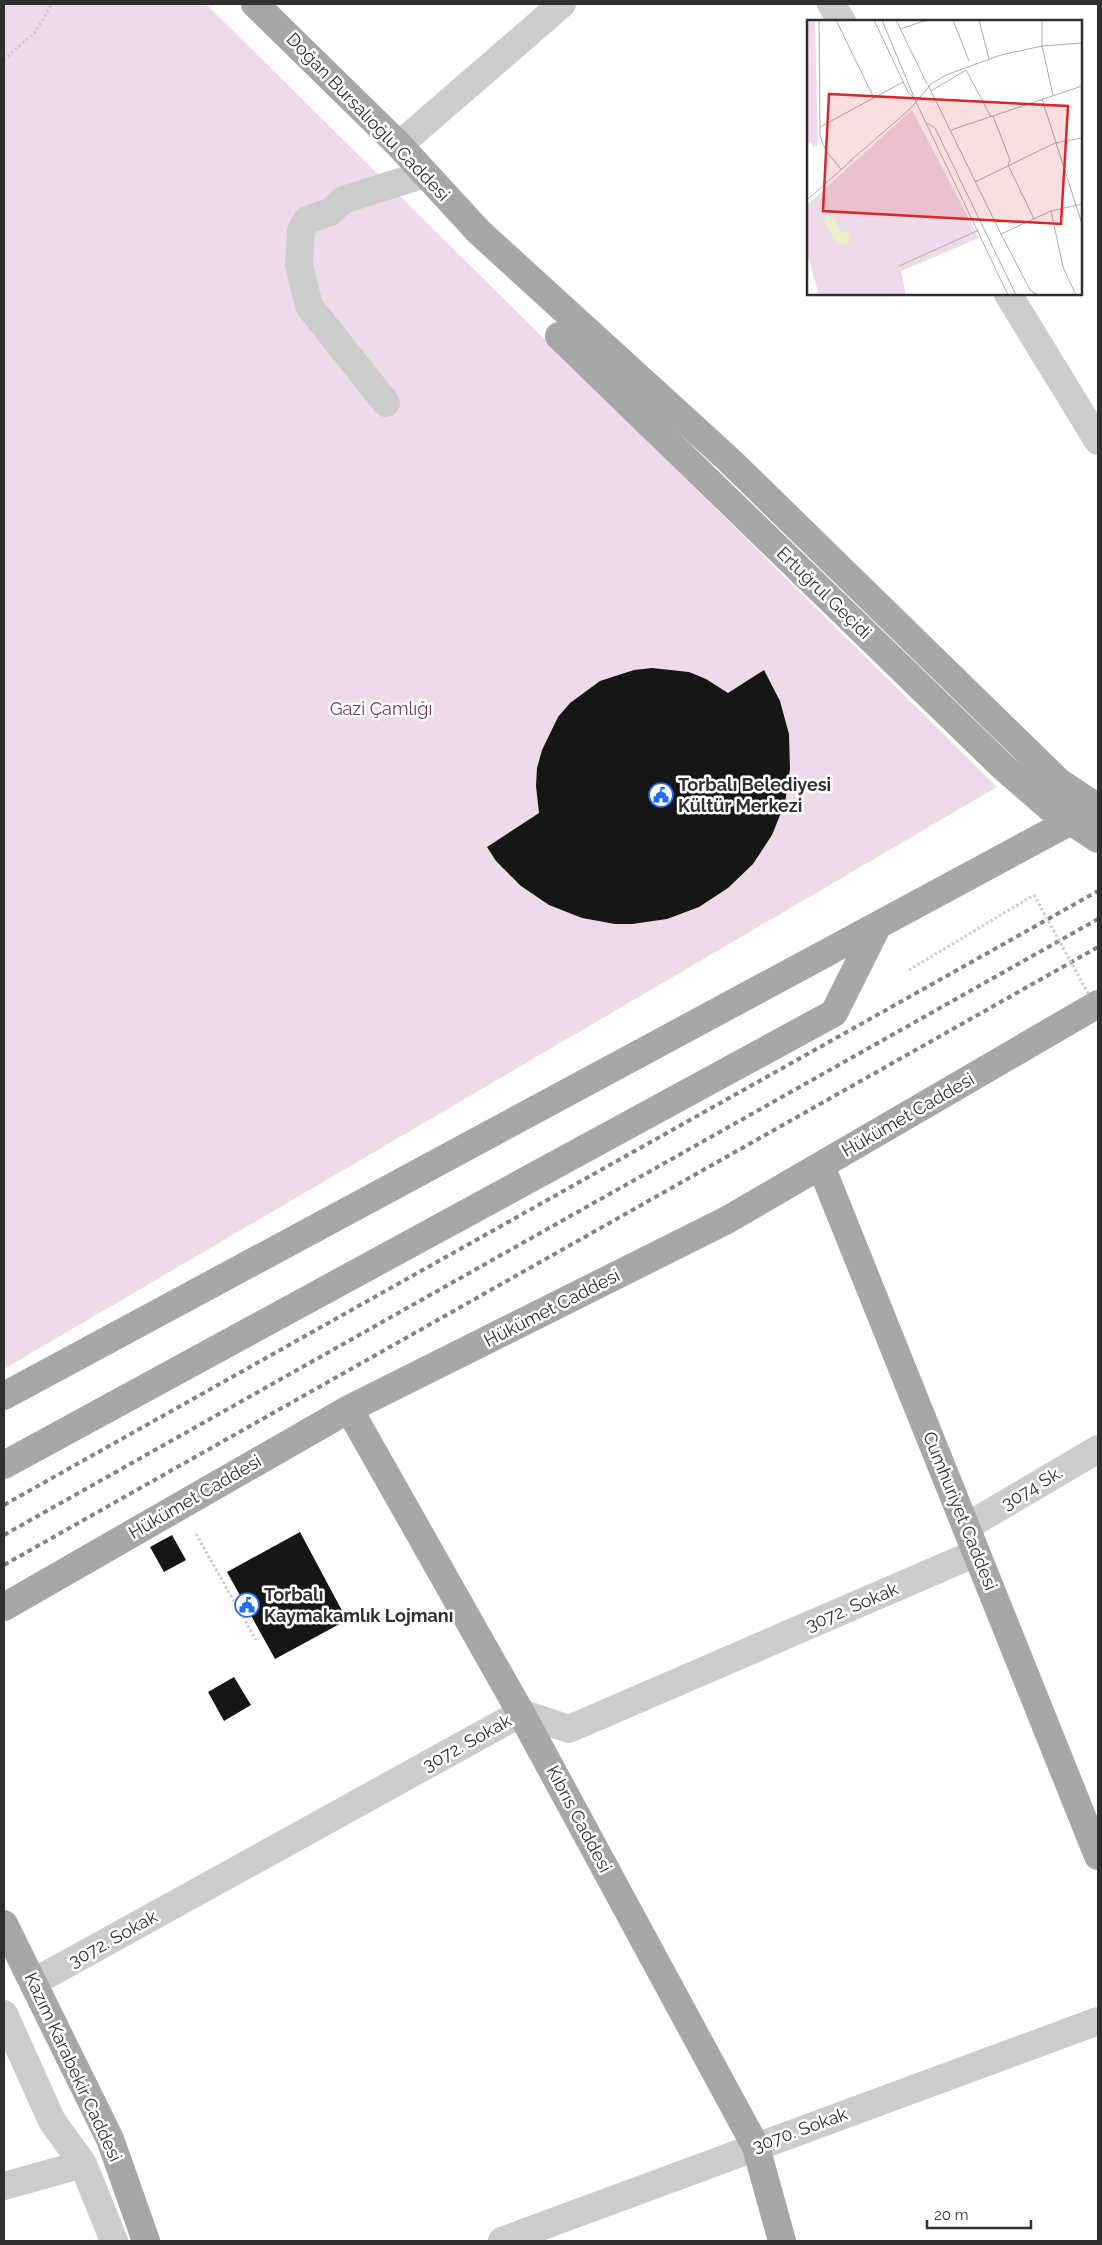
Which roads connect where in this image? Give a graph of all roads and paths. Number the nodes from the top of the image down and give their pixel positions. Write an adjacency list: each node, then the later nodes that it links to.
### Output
1 (52, 4): 6 (path)
2 (255, 4): 7 (main road, Doğan Bursalıoğlu Caddesi)
3 (562, 4): 7 (street)
4 (831, 4): 5 (street)
5 (841, 20)
6 (4, 60)
7 (399, 145): 8 (main road, Doğan Bursalıoğlu Caddesi)
8 (425, 174): 9 (main road, Doğan Bursalıoğlu Caddesi); 11 (street)
9 (479, 232): 13 (main road); 14 (main road, Ertuğrul Geçidi, bridge)
10 (1009, 295): 12 (street)
11 (386, 403)
12 (1094, 427)
13 (1098, 809): 15 (main road)
14 (1098, 839)
15 (878, 926): 19 (main road); 22 (main road)
16 (910, 970): 17 (path, bridge)
17 (1094, 1000): 18 (main road, Hükümet Caddesi)
18 (821, 1166): 20 (main road, Hükümet Caddesi); 24 (main road, Cumhuriyet Caddesi)
19 (4, 1396)
20 (349, 1409): 23 (main road, Hükümet Caddesi); 28 (main road, Kıbrıs Caddesi)
21 (1098, 1449): 24 (street, 3074 Sk.)
22 (4, 1465)
23 (180, 1505): 26 (main road, Hükümet Caddesi); 27 (path)
24 (966, 1527): 25 (main road, Cumhuriyet Caddesi)
25 (976, 1553): 28 (street, 3072. Sokak); 29 (main road, Cumhuriyet Caddesi)
26 (4, 1606)
27 (256, 1640)
28 (521, 1713): 31 (street, 3072. Sokak); 35 (main road, Kıbrıs Caddesi)
29 (1098, 1856)
30 (4, 1924): 31 (main road, Kazım Karabekir Caddesi)
31 (34, 1982): 34 (main road, Kazım Karabekir Caddesi)
32 (4, 2014): 36 (street)
33 (1098, 2021): 35 (street, 3070. Sokak)
34 (110, 2139): 36 (street); 40 (main road, Kazım Karabekir Caddesi)
35 (756, 2147): 41 (street, 3070. Sokak); 42 (main road, Kıbrıs Caddesi)
36 (78, 2156): 37 (street); 38 (street); 39 (street)
37 (4, 2169)
38 (4, 2186)
39 (114, 2241)
40 (146, 2241)
41 (502, 2241)
42 (782, 2241)

